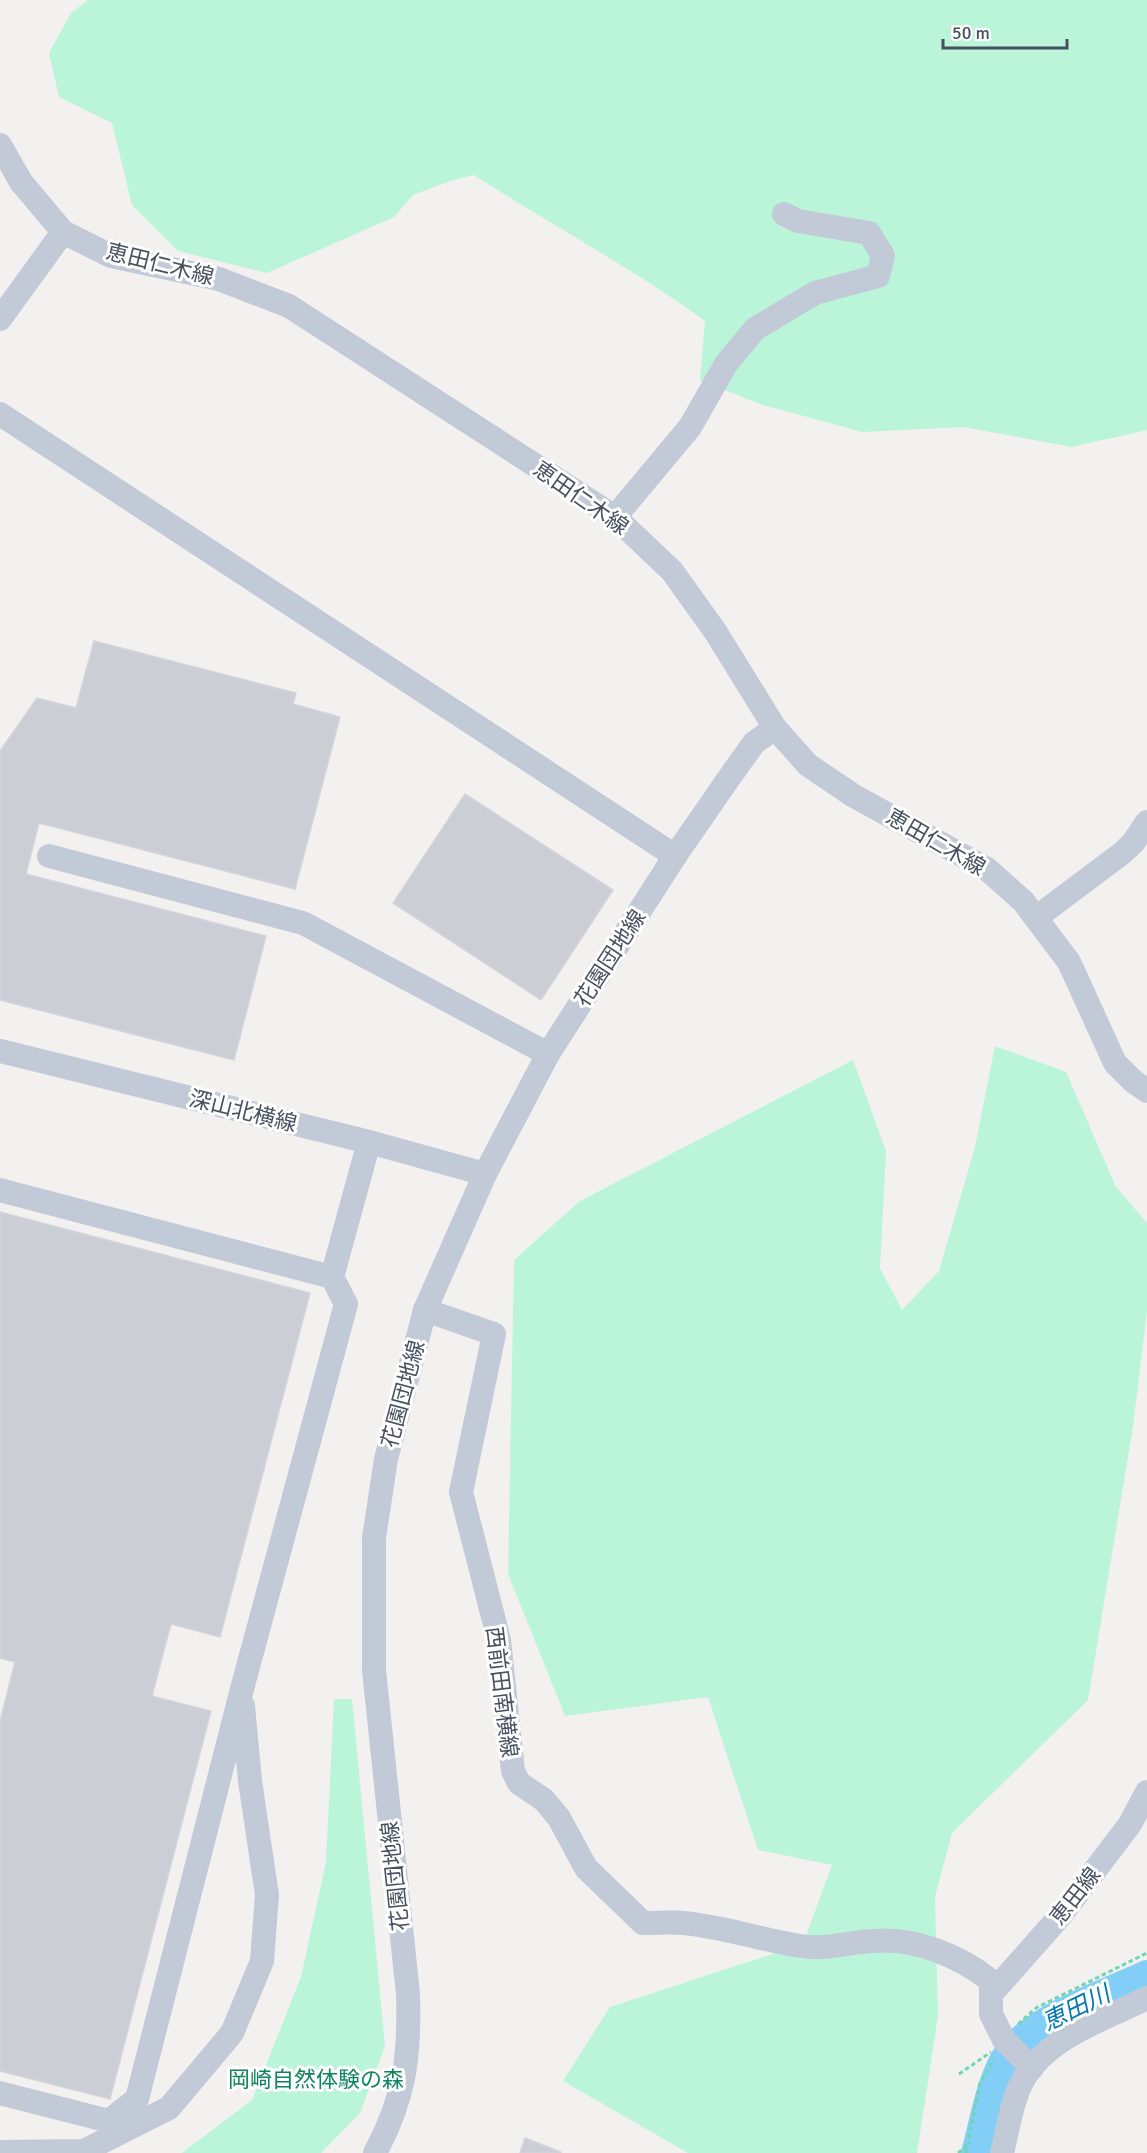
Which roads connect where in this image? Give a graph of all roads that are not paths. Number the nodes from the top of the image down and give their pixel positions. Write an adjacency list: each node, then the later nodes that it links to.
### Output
1 (0, 145): 3 (street, 恵田仁木線)
2 (784, 214): 6 (street)
3 (63, 232): 4 (street); 6 (street, 恵田仁木線)
4 (0, 319)
5 (0, 414): 10 (street)
6 (615, 517): 7 (street, 恵田仁木線)
7 (775, 728): 10 (street, 花園団地線); 11 (street, 恵田仁木線)
8 (1147, 822): 11 (street)
9 (49, 856): 13 (street)
10 (675, 856): 13 (street, 花園団地線)
11 (1037, 917): 14 (street, 恵田仁木線)
12 (0, 1051): 15 (street, 深山北横線)
13 (548, 1054): 16 (street, 花園団地線)
14 (1147, 1090)
15 (369, 1142): 16 (street, 深山北横線); 18 (street)
16 (485, 1174): 19 (street, 花園団地線)
17 (0, 1191): 18 (street)
18 (332, 1277): 20 (street)
19 (425, 1310): 22 (street, 西前田南横線); 27 (street, 花園団地線)
20 (242, 1689): 25 (street); 26 (street)
21 (1147, 1792): 22 (street, 恵田線)
22 (992, 1993): 24 (street)
23 (1147, 1998): 24 (street)
24 (1029, 2066): 28 (street)
25 (0, 2093)
26 (0, 2152)
27 (375, 2153)
28 (1002, 2153)

